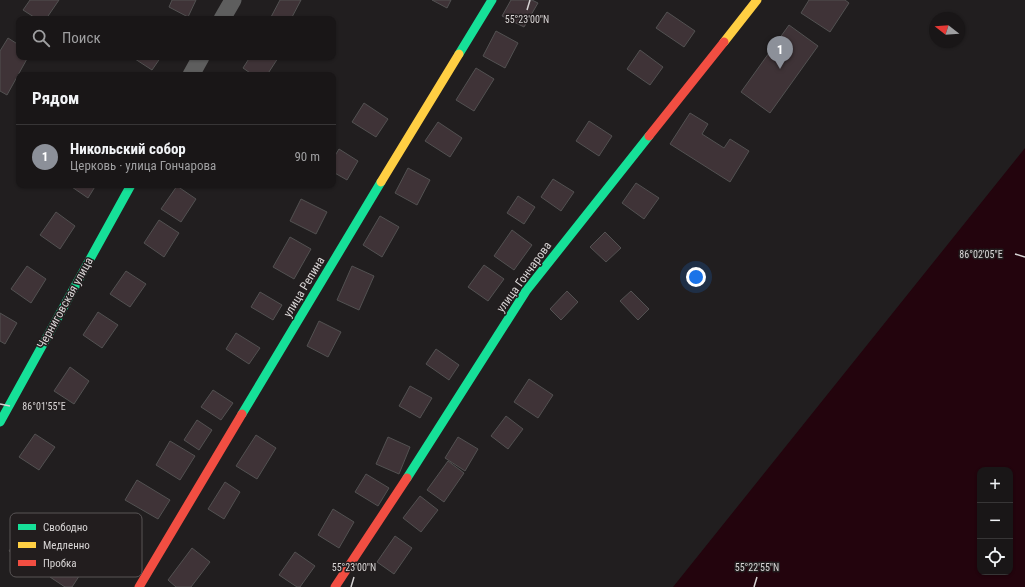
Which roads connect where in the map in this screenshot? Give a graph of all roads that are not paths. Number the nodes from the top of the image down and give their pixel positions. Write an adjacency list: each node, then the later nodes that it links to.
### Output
1 (233, 0): 4 (street)
2 (492, 0): 9 (street, улица Репина)
3 (758, 0): 10 (street, улица Гончарова)
4 (224, 16)
5 (199, 60): 6 (street)
6 (193, 72)
7 (129, 188): 8 (street, Черниговская улица)
8 (0, 422)
9 (139, 587)
10 (335, 587)

